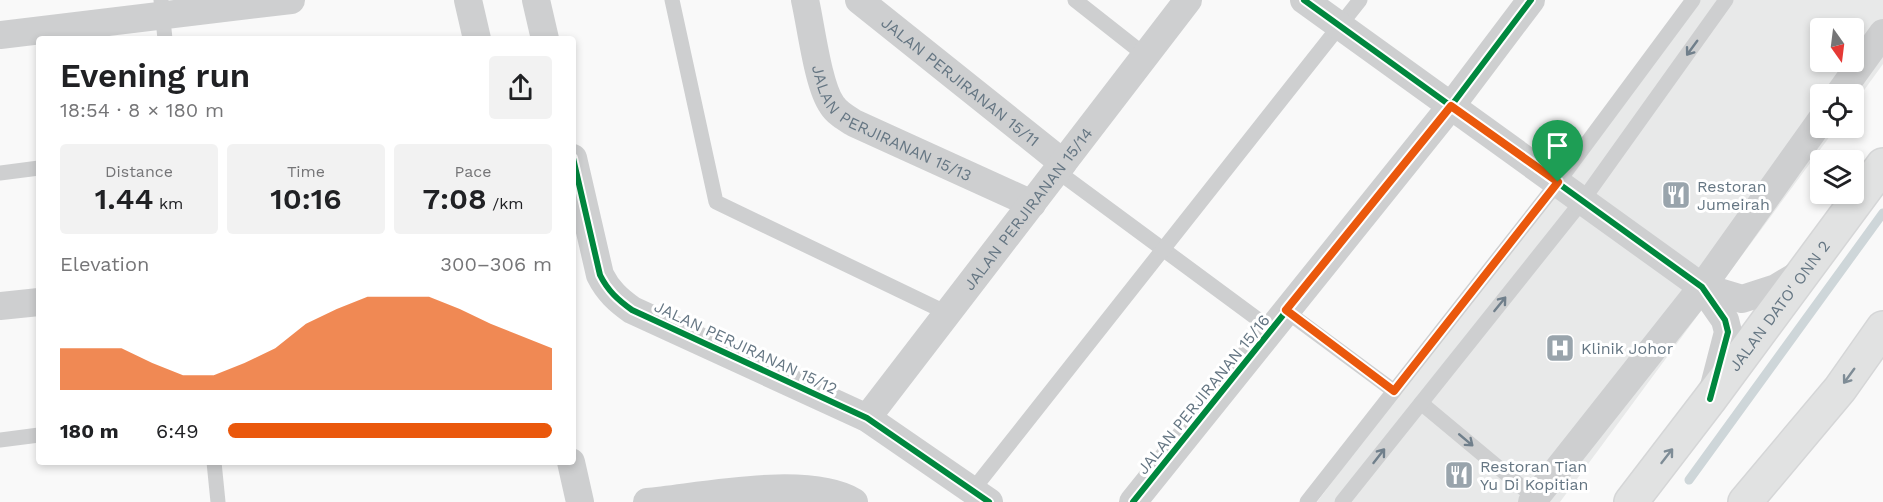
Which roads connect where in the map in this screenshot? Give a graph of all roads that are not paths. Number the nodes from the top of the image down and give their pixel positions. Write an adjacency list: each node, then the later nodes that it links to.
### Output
1 (291, 0): 14 (street)
2 (468, 0): 18 (street)
3 (536, 0): 19 (street)
4 (672, 0): 37 (lane)
5 (805, 0): 31 (street, JALAN PERJIRANAN 15/13)
6 (859, 0): 25 (street, JALAN PERJIRANAN 15/11)
7 (1075, 0): 20 (lane)
8 (1188, 0): 20 (street, JALAN PERJIRANAN 15/14)
9 (1304, 0): 15 (street)
10 (1360, 0): 15 (lane)
11 (1531, 0): 22 (street, JALAN PERJIRANAN 15/16)
12 (1693, 0): 29 (lane)
13 (1726, 0): 30 (lane, one-way to 30)
14 (163, 18): 17 (street)
15 (1340, 26): 22 (street); 32 (lane)
16 (1883, 33): 21 (street)
17 (0, 35)
18 (476, 36)
19 (544, 36)
20 (1146, 56): 25 (street, JALAN PERJIRANAN 15/14)
21 (1846, 84)
22 (1451, 106): 29 (street); 38 (street, JALAN PERJIRANAN 15/16)
23 (1810, 135): 34 (street)
24 (1883, 165): 33 (main road, JALAN DATO' ONN 2)
25 (1060, 167): 31 (street, JALAN PERJIRANAN 15/14); 32 (lane)
26 (36, 168): 28 (lane)
27 (576, 171): 43 (street, JALAN PERJIRANAN 15/12)
28 (0, 173)
29 (1558, 182): 30 (street); 40 (lane)
30 (1583, 200): 34 (street); 42 (lane, one-way to 30)
31 (1032, 204): 37 (street, JALAN PERJIRANAN 15/14)
32 (1163, 249): 38 (lane); 48 (lane)
33 (1805, 271): 34 (street); 41 (main road, JALAN DATO' ONN 2)
34 (1702, 287): 41 (street); 49 (street)
35 (36, 302): 36 (street)
36 (0, 306)
37 (947, 313): 43 (street, JALAN PERJIRANAN 15/14)
38 (1279, 320): 40 (lane); 54 (street, JALAN PERJIRANAN 15/16)
39 (1883, 328): 58 (main road, one-way to 58)
40 (1394, 391): 55 (lane)
41 (1710, 399): 57 (main road, JALAN DATO' ONN 2, one-way to 41)
42 (1421, 403): 49 (lane, one-way to 49); 56 (lane, one-way to 42)
43 (867, 418): 48 (street, JALAN PERJIRANAN 15/12)
44 (36, 435): 45 (lane)
45 (0, 440)
46 (214, 465): 50 (lane)
47 (572, 465): 51 (street)
48 (980, 496)
49 (1534, 500)
50 (218, 502)
51 (580, 502)
52 (647, 502): 53 (street)
53 (854, 502)
54 (1133, 502)
55 (1307, 502)
56 (1342, 502)
57 (1631, 502)
58 (1745, 502)

